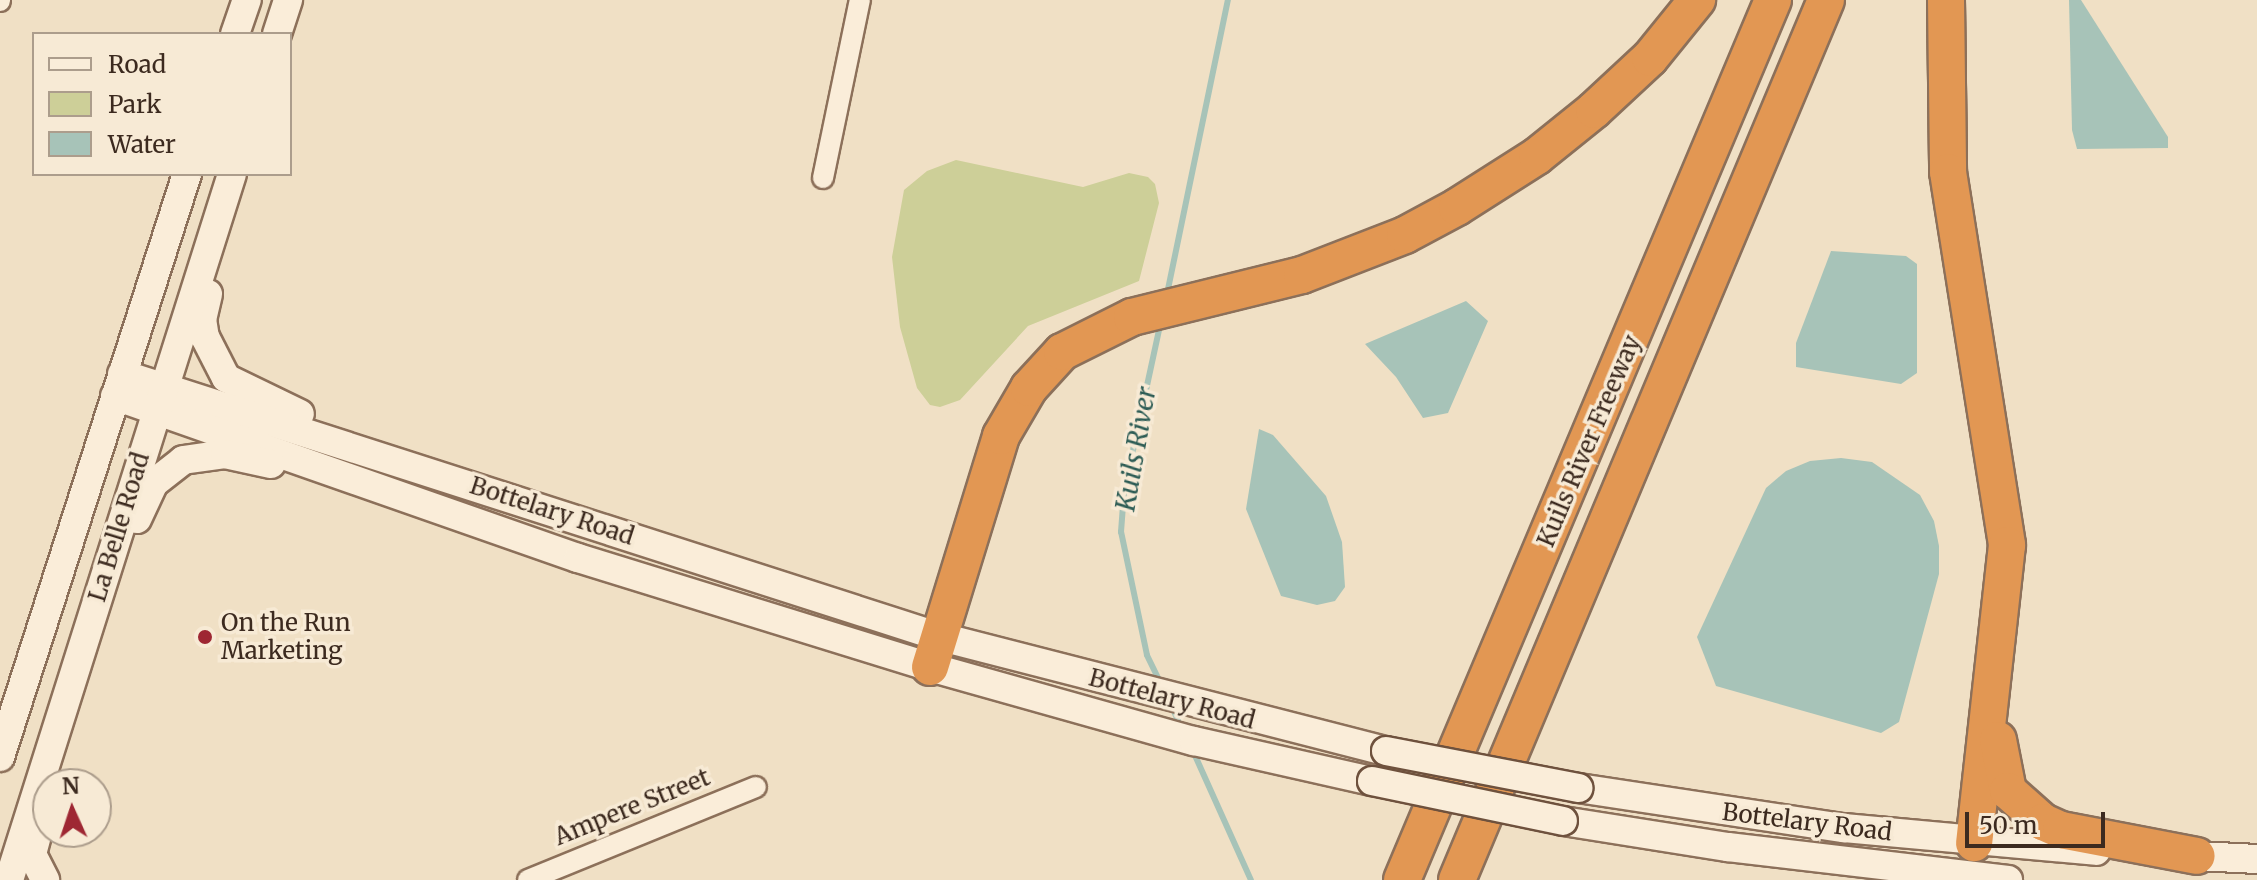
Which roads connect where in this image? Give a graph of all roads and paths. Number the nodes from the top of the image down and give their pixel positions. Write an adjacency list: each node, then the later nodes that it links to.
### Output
1 (247, 0): 8 (main road)
2 (288, 0): 9 (main road)
3 (860, 0): 13 (street)
4 (1697, 0): 19 (highway)
5 (1773, 0): 32 (highway, Kuils River Freeway)
6 (1826, 0): 33 (highway, Kuils River Freeway)
7 (1946, 0): 20 (highway)
8 (236, 32)
9 (278, 32)
10 (186, 176): 14 (main road, La Belle Road)
11 (231, 176): 15 (main road, La Belle Road)
12 (244, 176): 16 (main road)
13 (823, 178)
14 (118, 385): 15 (main road, Bottelary Road); 21 (main road, La Belle Road)
15 (160, 399): 16 (main road, Bottelary Road); 17 (main road, Bottelary Road); 18 (main road, La Belle Road)
16 (382, 458): 19 (main road, Bottelary Road)
17 (373, 486): 18 (main road); 19 (main road, Bottelary Road)
18 (106, 571): 22 (main road, La Belle Road)
19 (934, 651): 28 (main road, Bottelary Road, bridge); 28 (main road, Bottelary Road, bridge)
20 (1993, 699): 26 (highway); 28 (highway)
21 (0, 757)
22 (43, 768)
23 (756, 787): 31 (street, Ampere Street)
24 (32, 804): 29 (main road, La Belle Road)
25 (33, 848): 30 (main road)
26 (2197, 856): 27 (main road, Bottelary Road); 28 (main road, Bottelary Road)
27 (2257, 859)
28 (1954, 865): 34 (main road, Bottelary Road)
29 (9, 880)
30 (45, 880)
31 (528, 880)
32 (1402, 880)
33 (1457, 880)
34 (2008, 880)

